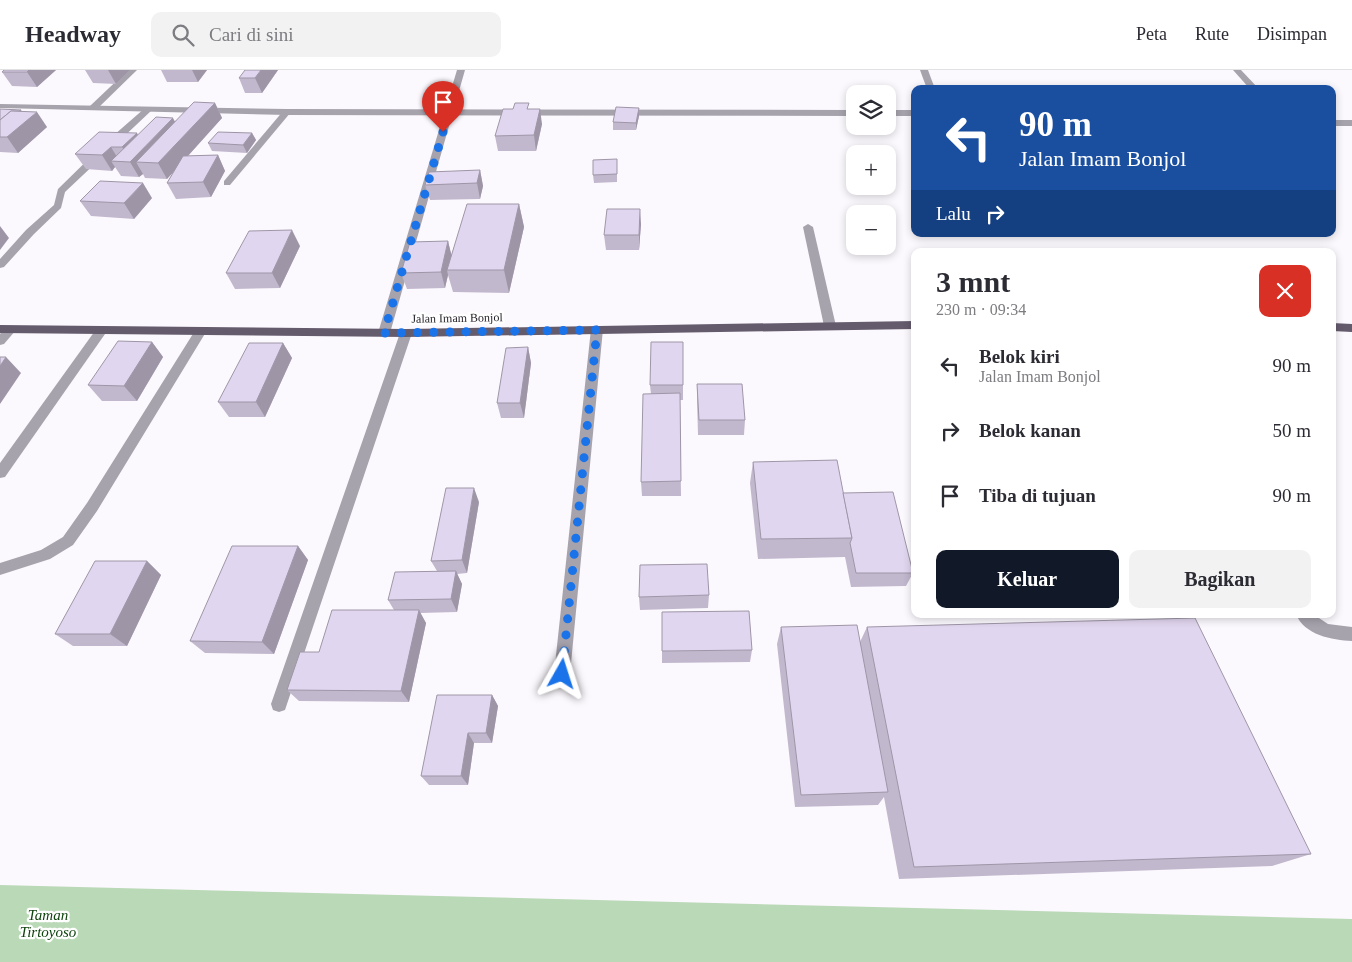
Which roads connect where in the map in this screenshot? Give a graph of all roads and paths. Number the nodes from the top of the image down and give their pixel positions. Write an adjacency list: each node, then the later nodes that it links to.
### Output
1 (133, 70): 8 (street)
2 (461, 70): 11 (street)
3 (924, 70): 5 (street)
4 (1237, 70): 6 (street)
5 (930, 85)
6 (1251, 85)
7 (0, 106): 8 (street)
8 (93, 108): 9 (street)
9 (148, 110): 10 (street); 19 (street)
10 (287, 112): 11 (street); 17 (street)
11 (448, 113): 12 (street); 28 (street)
12 (846, 113)
13 (896, 113): 14 (street)
14 (911, 113)
15 (1336, 123): 16 (street)
16 (1352, 123)
17 (227, 183)
18 (808, 227): 21 (street)
19 (0, 265)
20 (911, 325): 21 (main road, Jalan Imam Bonjol)
21 (830, 326): 25 (main road, Jalan Imam Bonjol)
22 (1336, 327): 23 (main road)
23 (1352, 328)
24 (5, 329): 26 (main road, Jalan Imam Bonjol); 30 (street)
25 (597, 330): 29 (main road, Jalan Imam Bonjol); 35 (street)
26 (101, 331): 27 (main road, Jalan Imam Bonjol); 31 (street)
27 (200, 332): 28 (main road, Jalan Imam Bonjol); 32 (street)
28 (384, 333): 29 (main road, Jalan Imam Bonjol)
29 (406, 333): 36 (street)
30 (0, 341)
31 (0, 473)
32 (0, 570)
33 (1307, 618): 34 (street)
34 (1352, 634)
35 (562, 674)
36 (279, 704)

